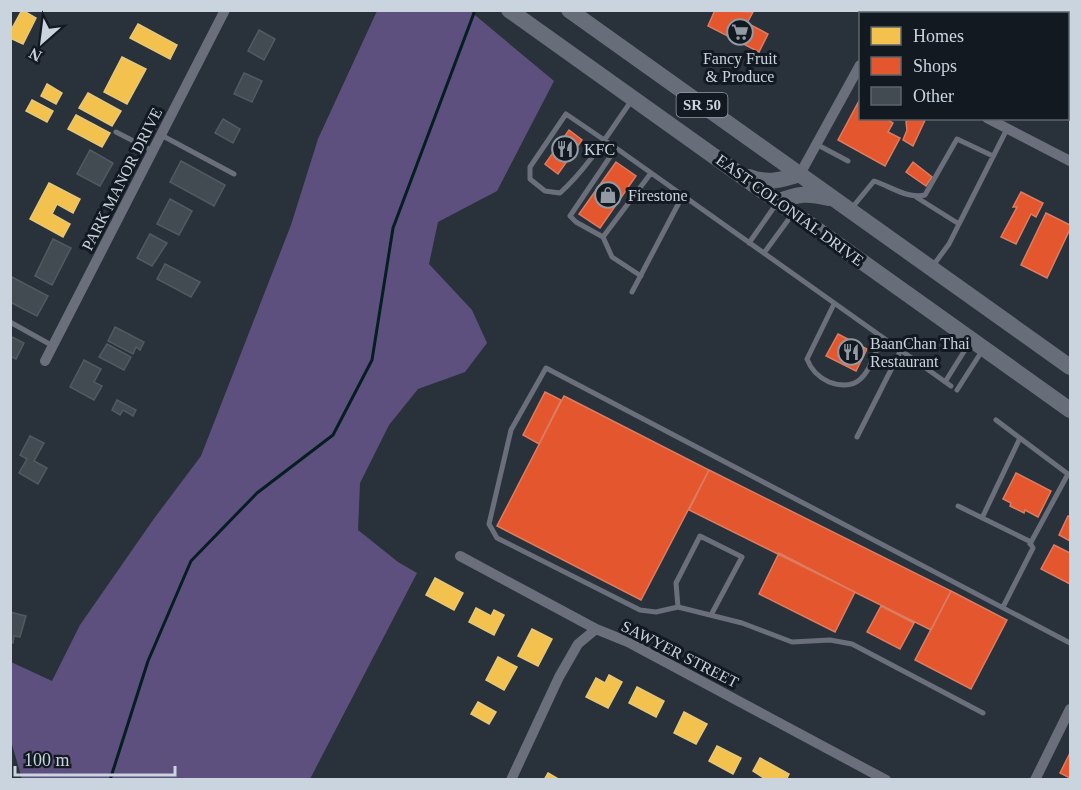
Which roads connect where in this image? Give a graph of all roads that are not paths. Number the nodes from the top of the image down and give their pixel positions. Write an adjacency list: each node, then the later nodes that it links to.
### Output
1 (225, 10): 9 (street, PARK MANOR DRIVE)
2 (509, 10): 5 (highway, EAST COLONIAL DRIVE / SR 50)
3 (569, 10): 20 (highway, EAST COLONIAL DRIVE / SR 50)
4 (859, 69): 11 (street)
5 (633, 99): 10 (lane); 18 (highway, EAST COLONIAL DRIVE / SR 50)
6 (991, 120): 7 (street)
7 (1007, 129): 14 (lane); 16 (street)
8 (116, 132): 13 (lane)
9 (161, 135): 13 (street, PARK MANOR DRIVE); 19 (lane)
10 (604, 139): 10 (lane); 12 (lane)
11 (816, 144): 15 (lane); 20 (street)
12 (616, 148): 17 (lane); 27 (lane)
13 (153, 151): 36 (street, PARK MANOR DRIVE)
14 (993, 156): 22 (lane); 26 (lane)
15 (848, 161)
16 (1071, 161)
17 (651, 172): 21 (lane); 27 (lane)
18 (737, 172): 20 (highway); 23 (highway, EAST COLONIAL DRIVE / SR 50)
19 (234, 174)
20 (800, 174): 24 (highway, EAST COLONIAL DRIVE / SR 50)
21 (683, 195): 28 (lane); 31 (lane)
22 (916, 197): 24 (lane); 26 (lane)
23 (778, 202): 24 (highway); 25 (highway, EAST COLONIAL DRIVE / SR 50); 28 (lane)
24 (843, 205): 30 (highway, EAST COLONIAL DRIVE / SR 50)
25 (793, 213): 29 (lane); 37 (highway, EAST COLONIAL DRIVE / SR 50)
26 (959, 224): 30 (lane)
27 (603, 237): 31 (lane)
28 (749, 243): 29 (lane)
29 (764, 253): 33 (lane)
30 (931, 268): 40 (highway, EAST COLONIAL DRIVE / SR 50)
31 (641, 276): 32 (lane)
32 (632, 292)
33 (834, 304): 35 (lane); 35 (lane)
34 (10, 322): 36 (lane)
35 (882, 339): 38 (lane)
36 (53, 345): 39 (street, PARK MANOR DRIVE)
37 (977, 345): 41 (lane); 43 (lane); 44 (highway, EAST COLONIAL DRIVE / SR 50)
38 (900, 352): 41 (lane); 46 (lane)
39 (45, 361)
40 (1071, 367)
41 (945, 382): 42 (lane)
42 (951, 386)
43 (957, 390)
44 (1071, 411)
45 (996, 420): 47 (lane)
46 (857, 437)
47 (1020, 438): 49 (lane); 50 (lane)
48 (958, 506): 49 (lane)
49 (982, 518): 50 (lane)
50 (1030, 544): 53 (lane)
51 (459, 556): 55 (street, SAWYER STREET)
52 (678, 606): 53 (lane); 54 (lane); 54 (lane)
53 (1003, 607): 56 (lane)
54 (711, 615): 58 (lane)
55 (596, 629): 59 (street); 60 (street, SAWYER STREET)
56 (1071, 644)
57 (1071, 709): 61 (street)
58 (983, 713)
59 (511, 780)
60 (886, 780)
61 (1035, 780)

